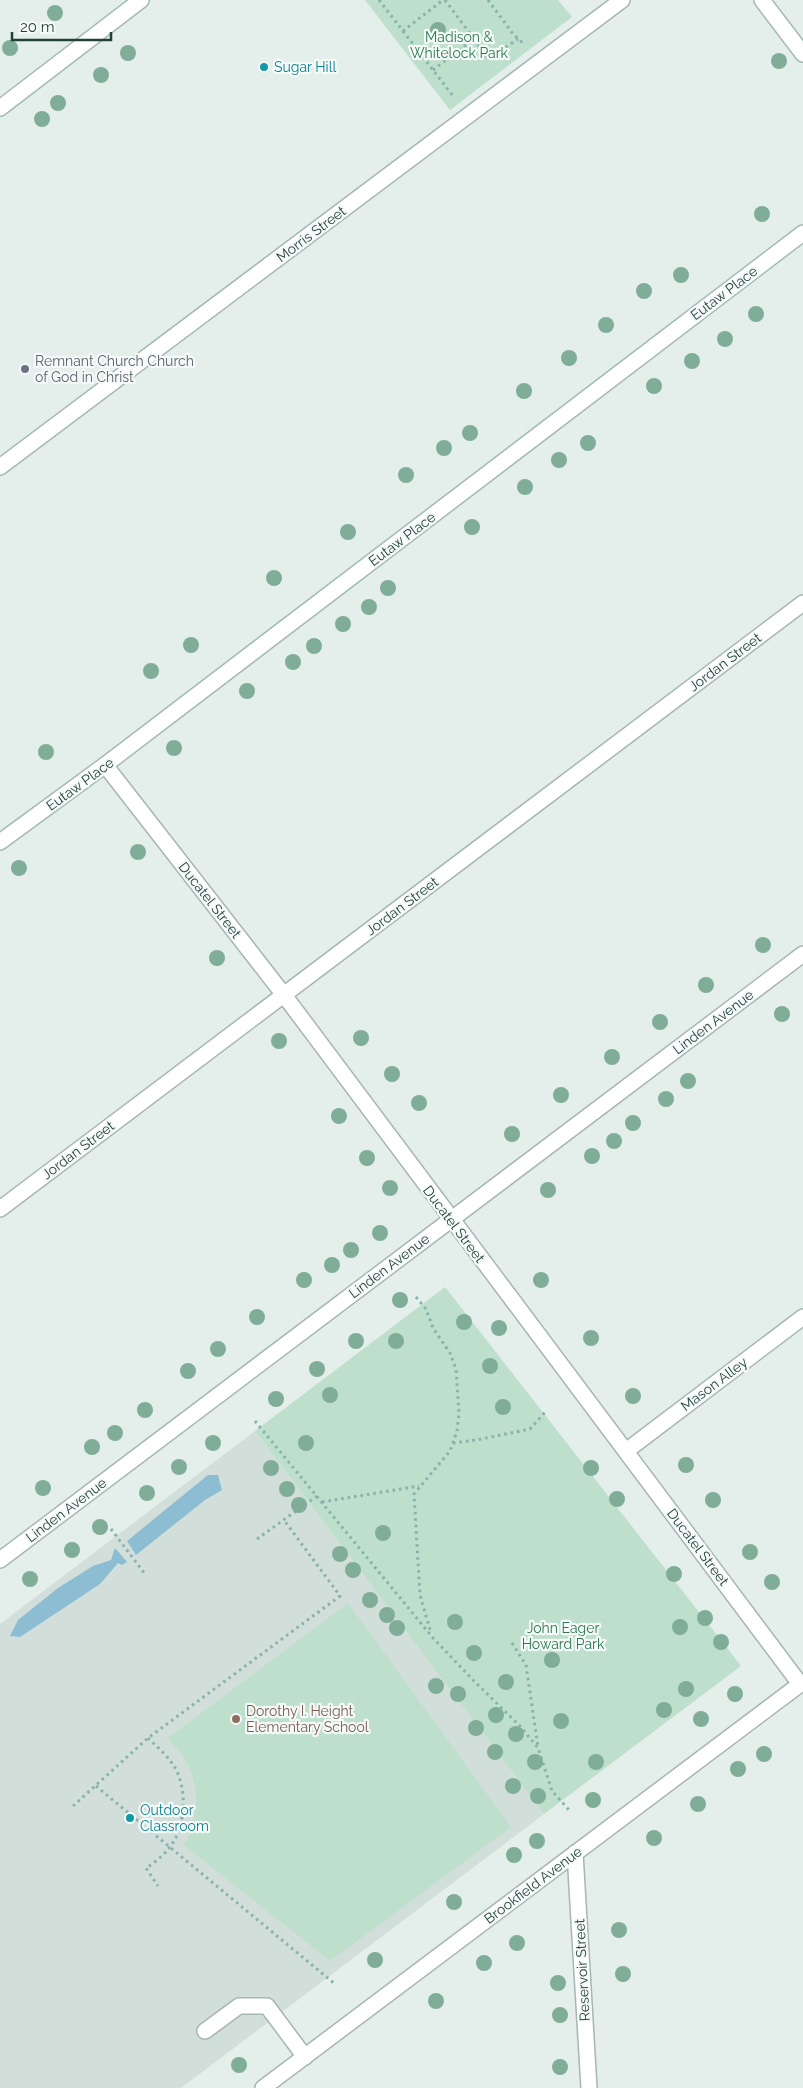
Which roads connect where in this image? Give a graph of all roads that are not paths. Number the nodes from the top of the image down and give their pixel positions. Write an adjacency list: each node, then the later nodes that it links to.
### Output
1 (141, 0): 5 (street)
2 (622, 0): 7 (street, Morris Street)
3 (762, 0): 4 (street)
4 (803, 54)
5 (0, 108)
6 (803, 233): 9 (street, Eutaw Place)
7 (0, 467)
8 (803, 603): 12 (street, Jordan Street)
9 (105, 765): 10 (street, Eutaw Place); 12 (street, Ducatel Street)
10 (0, 842)
11 (803, 954): 14 (street, Linden Avenue)
12 (284, 995): 13 (street, Jordan Street); 14 (street, Ducatel Street)
13 (0, 1208)
14 (452, 1219): 16 (street, Ducatel Street); 17 (street, Linden Avenue)
15 (803, 1317): 16 (street, Mason Alley)
16 (626, 1452): 18 (street, Ducatel Street)
17 (0, 1560)
18 (802, 1683): 19 (street, Brookfield Avenue)
19 (575, 1852): 21 (street, Brookfield Avenue); 23 (street, Reservoir Street)
20 (205, 2031): 21 (street)
21 (305, 2056): 22 (street, Brookfield Avenue)
22 (263, 2088)
23 (589, 2088)

